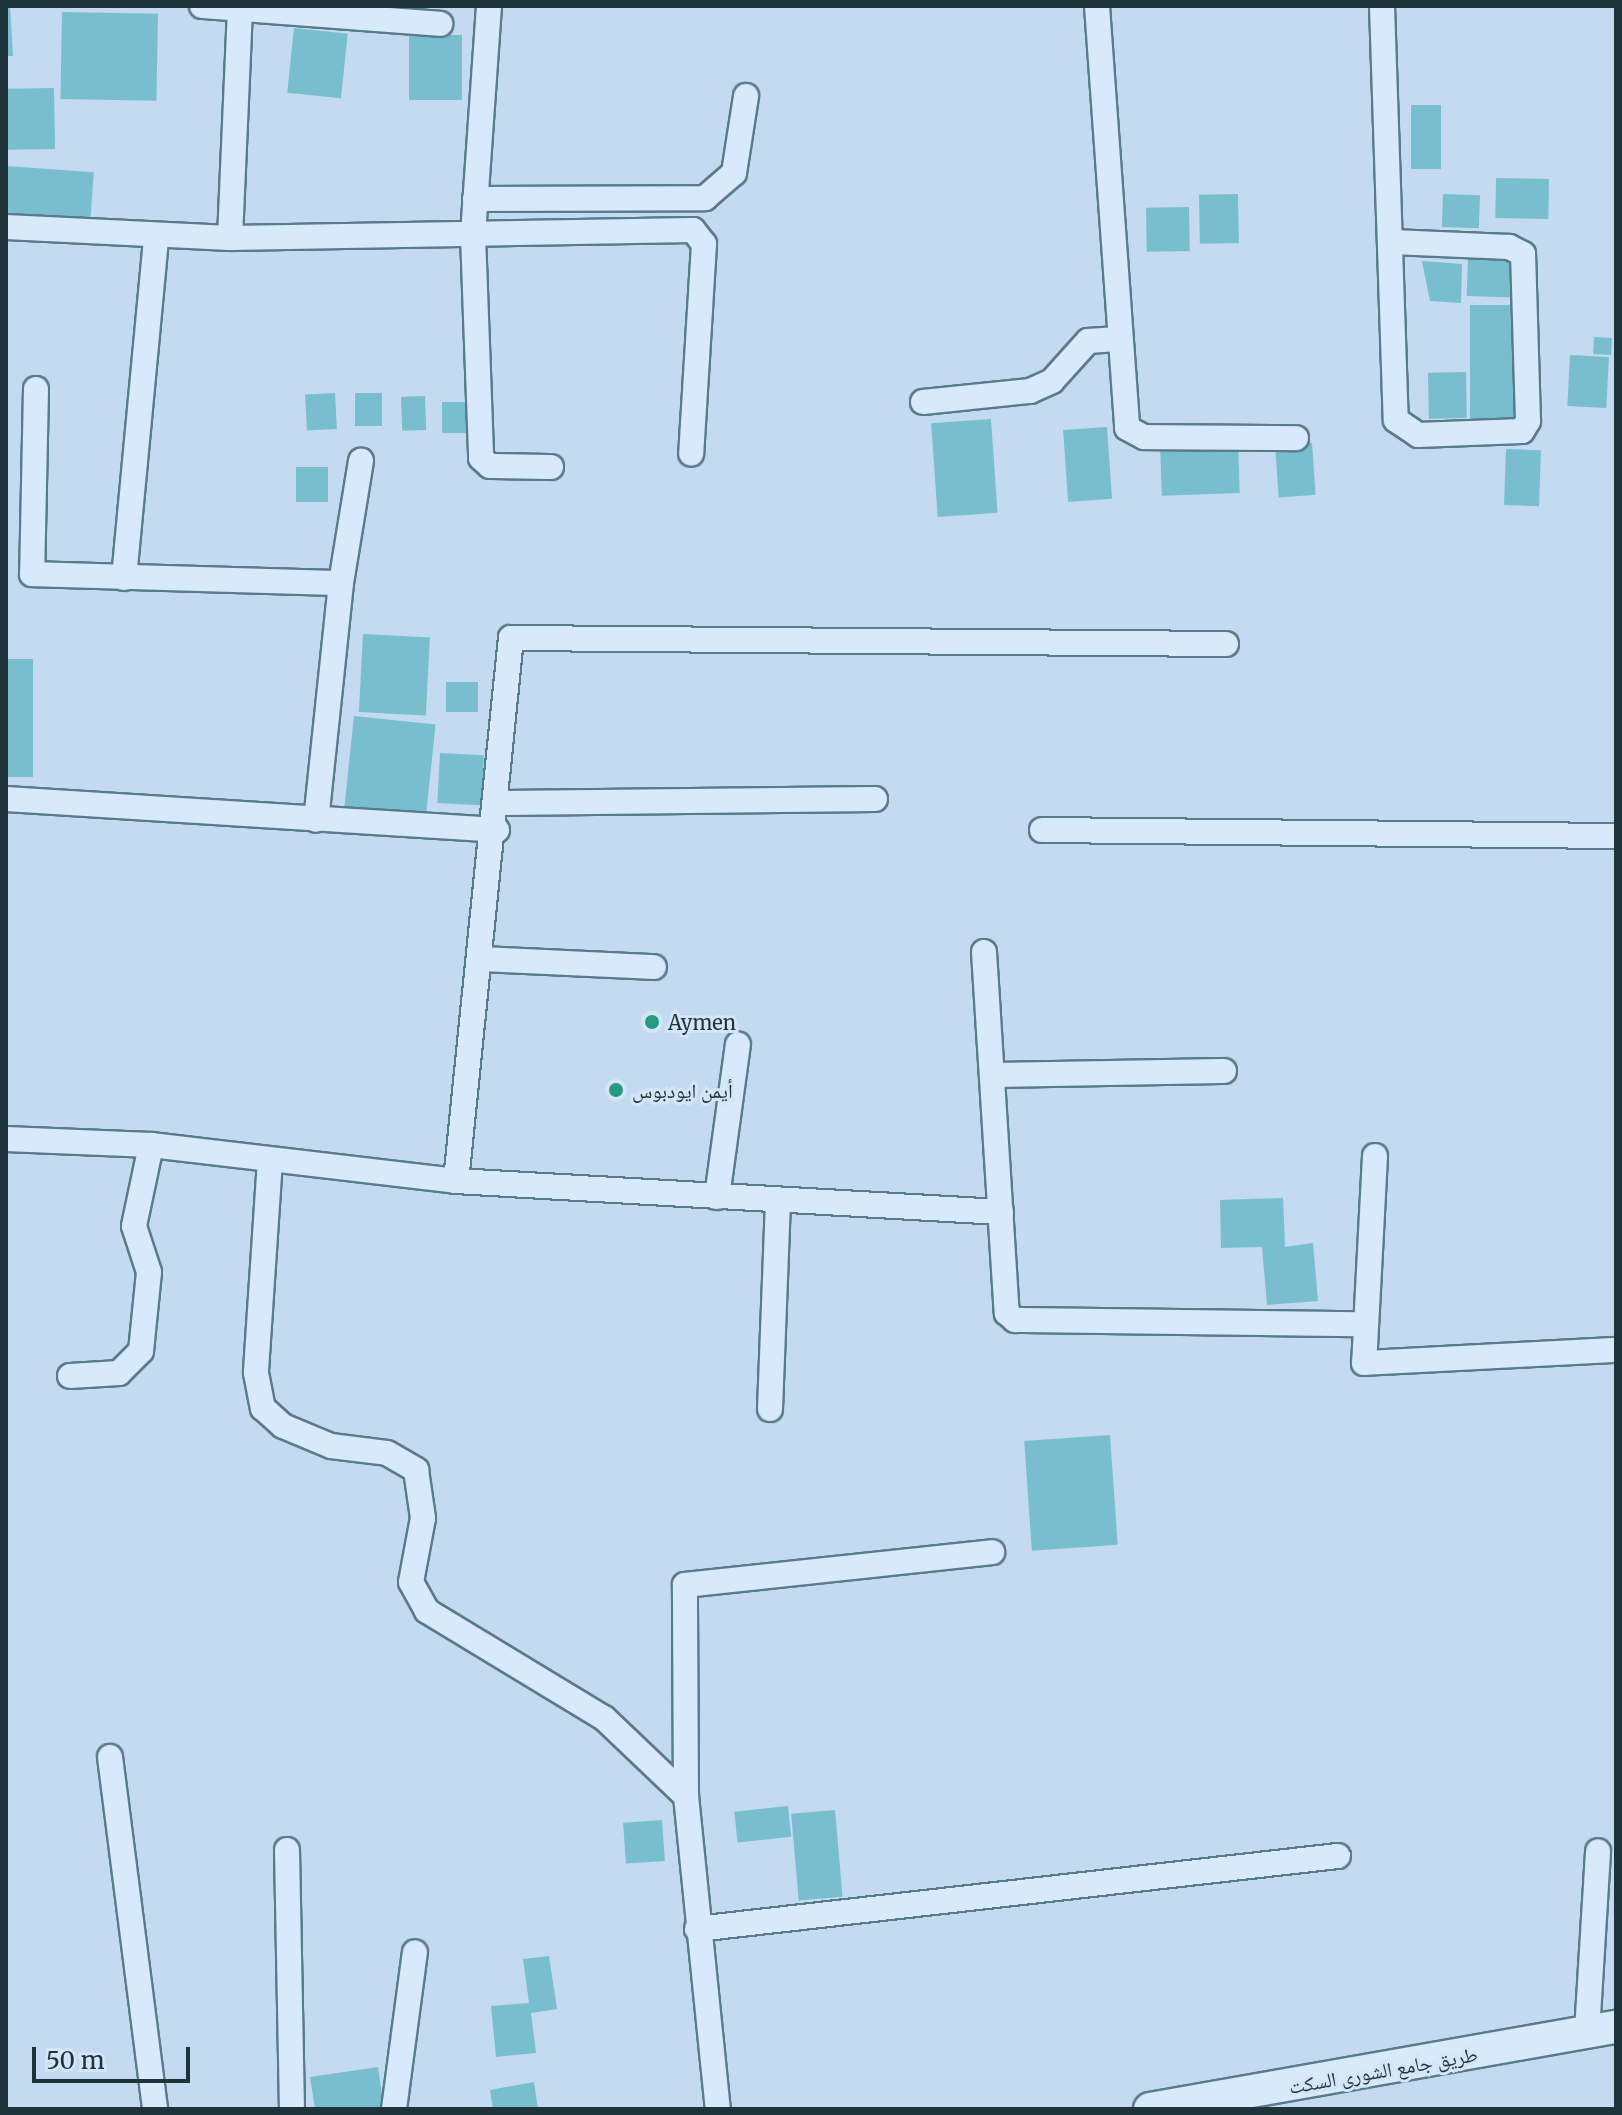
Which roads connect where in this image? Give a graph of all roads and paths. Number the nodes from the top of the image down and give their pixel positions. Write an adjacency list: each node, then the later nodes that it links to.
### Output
1 (202, 6): 5 (street)
2 (489, 6): 8 (street)
3 (1097, 6): 14 (street)
4 (1382, 6): 13 (street)
5 (240, 9): 6 (street); 12 (street)
6 (440, 24)
7 (746, 96): 8 (street)
8 (475, 199): 10 (street)
9 (6, 227): 11 (street)
10 (473, 235): 12 (street); 18 (street); 20 (street)
11 (156, 238): 12 (street); 21 (street)
12 (230, 238)
13 (1392, 242): 13 (street)
14 (1118, 339): 16 (street); 17 (street)
15 (36, 389): 21 (street)
16 (923, 402)
17 (1296, 438)
18 (691, 454)
19 (361, 461): 22 (street)
20 (551, 467)
21 (124, 578): 22 (street)
22 (341, 583): 27 (street)
23 (1226, 644): 26 (street)
24 (6, 799): 27 (street)
25 (875, 799): 26 (street)
26 (495, 803): 28 (street)
27 (316, 820): 28 (street)
28 (497, 830): 32 (street)
29 (1042, 830): 30 (street)
30 (1616, 836)
31 (984, 952): 36 (street)
32 (483, 959): 33 (street); 41 (street)
33 (654, 967)
34 (738, 1044): 42 (street)
35 (1224, 1071): 36 (street)
36 (993, 1075): 44 (street)
37 (6, 1139): 38 (street)
38 (151, 1145): 40 (street); 47 (street)
39 (1375, 1156): 45 (street)
40 (270, 1160): 41 (street); 51 (street)
41 (456, 1181): 42 (street)
42 (717, 1197): 43 (street)
43 (778, 1200): 44 (street); 48 (street)
44 (1001, 1212): 45 (street)
45 (1366, 1324): 46 (street)
46 (1616, 1350)
47 (70, 1376)
48 (770, 1409)
49 (992, 1552): 51 (street)
50 (110, 1757): 59 (street)
51 (686, 1796): 55 (street)
52 (287, 1850): 60 (street)
53 (1598, 1851): 57 (street)
54 (1338, 1856): 55 (street)
55 (697, 1929): 62 (street)
56 (415, 1952): 61 (street)
57 (1602, 2030): 58 (main road, طريق جامع الشورى السكت)
58 (1156, 2108)
59 (155, 2109)
60 (292, 2109)
61 (394, 2109)
62 (718, 2109)

